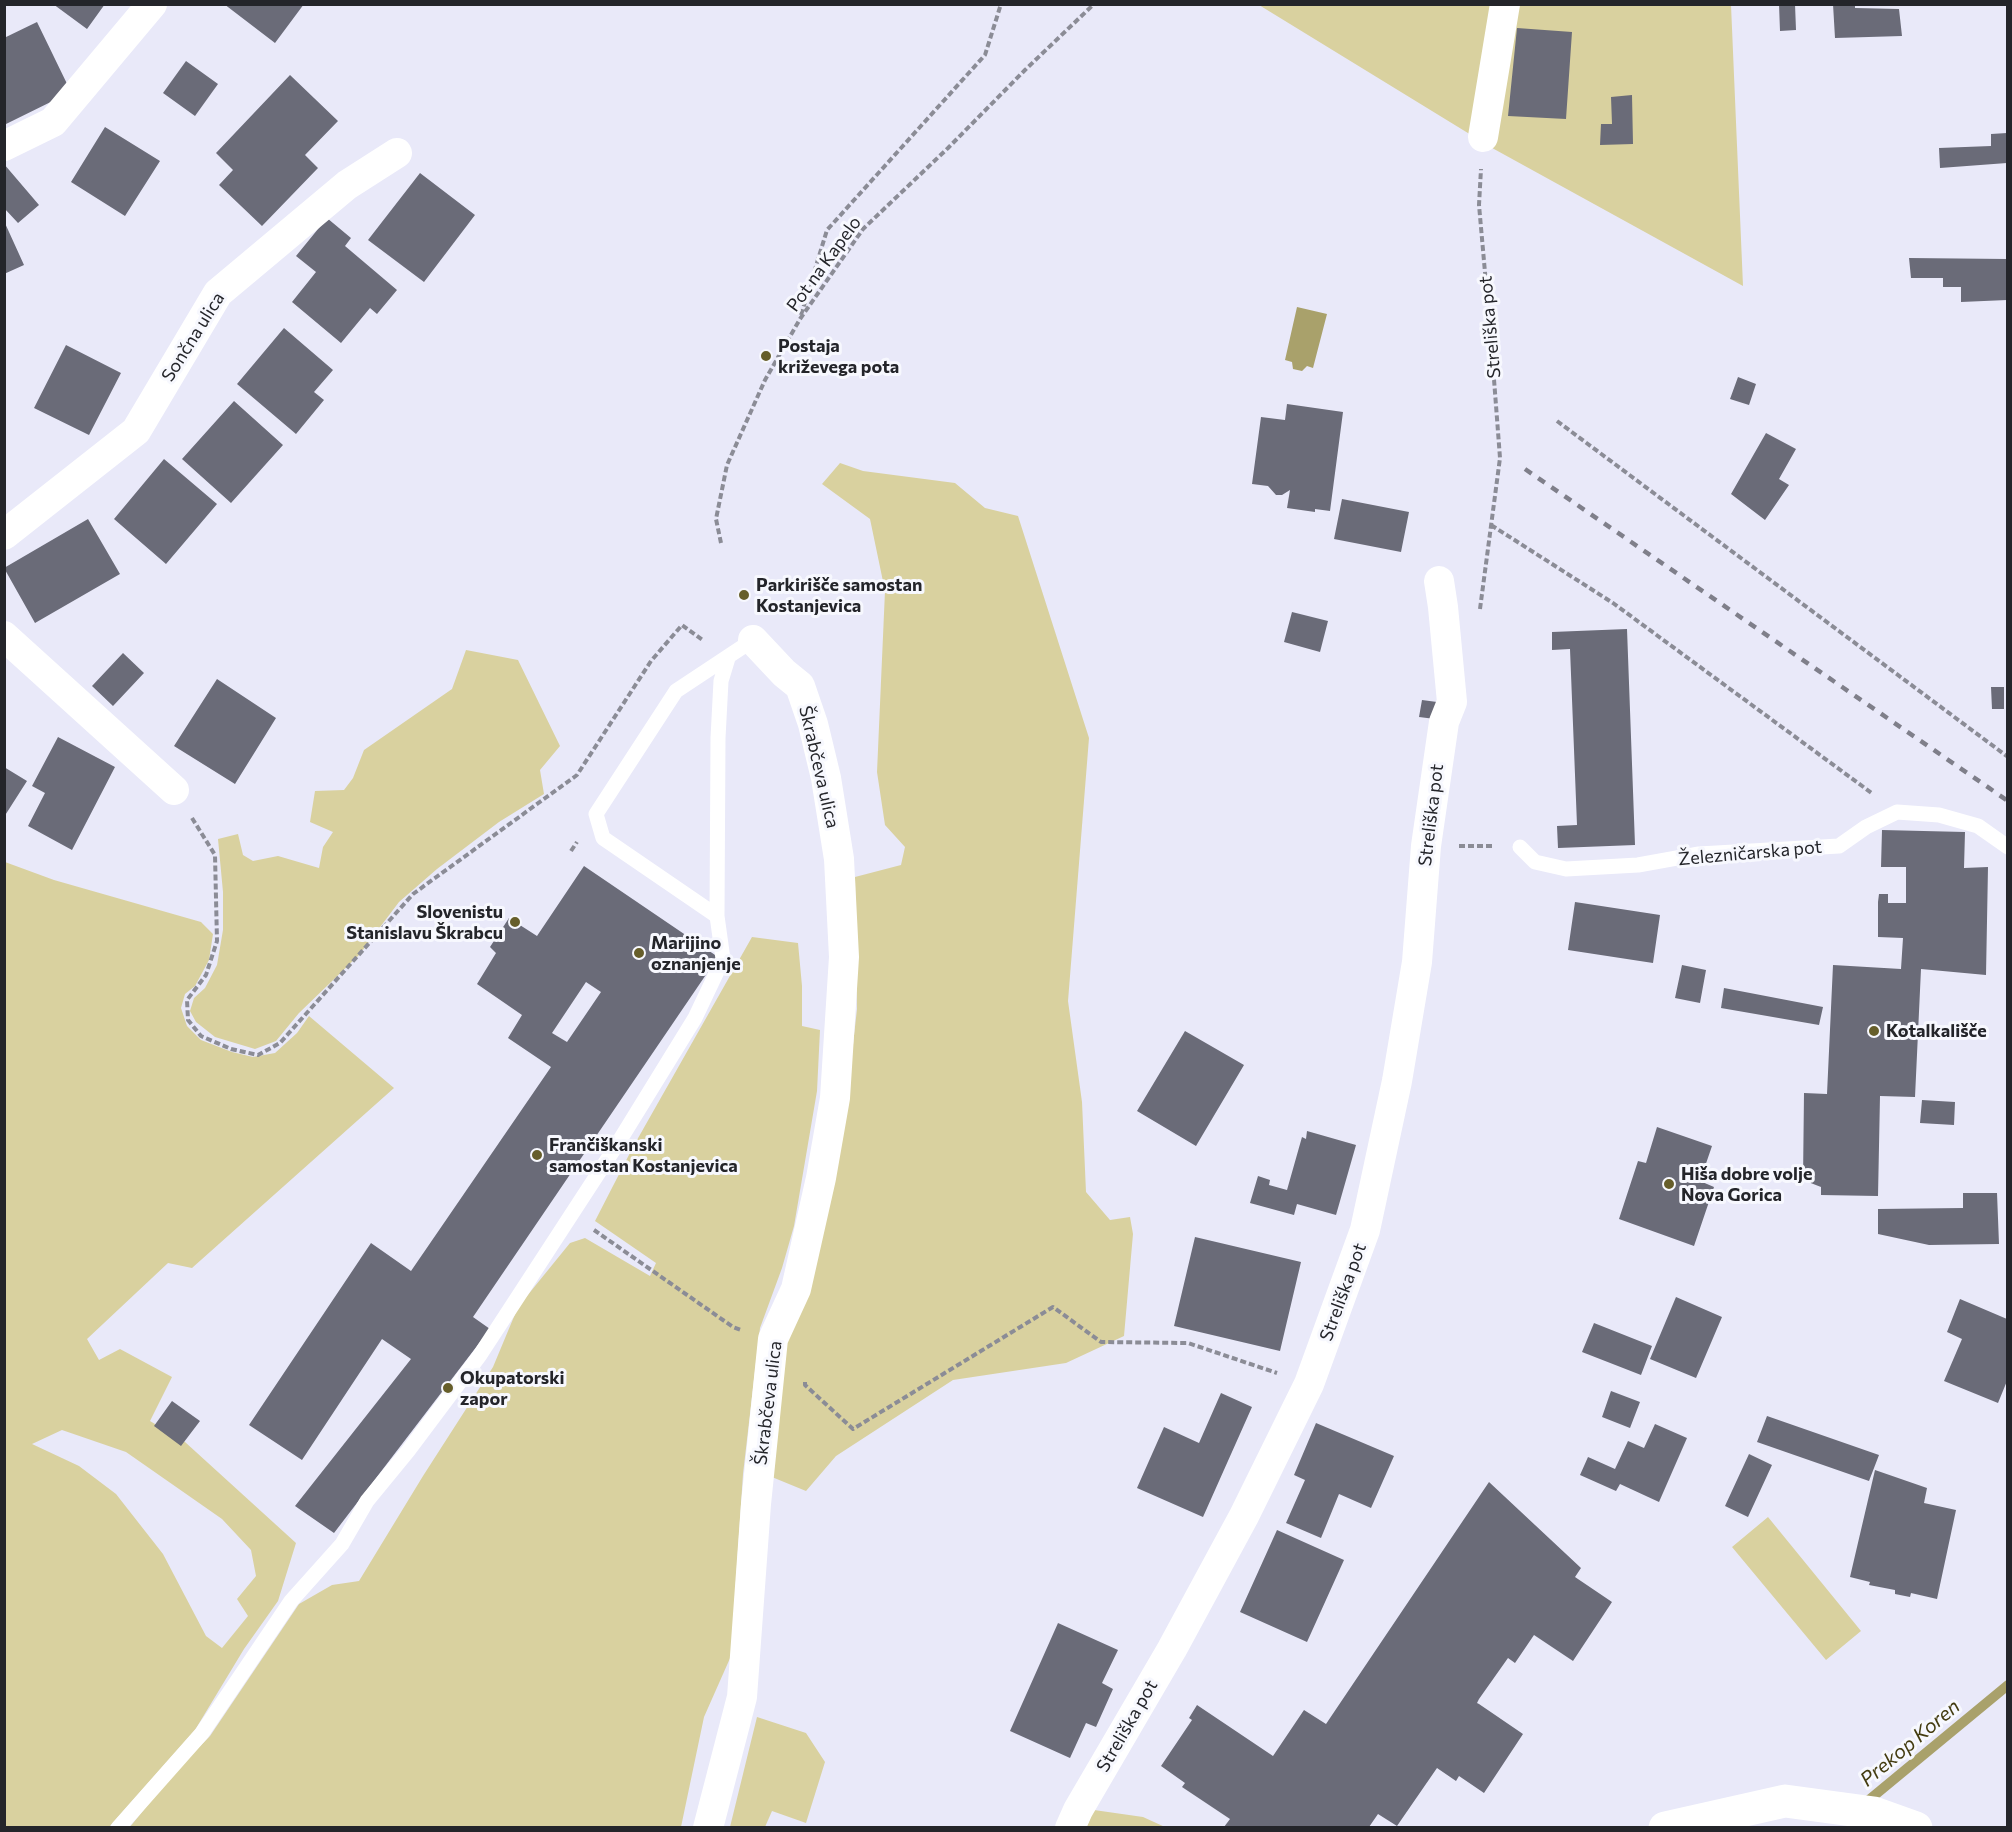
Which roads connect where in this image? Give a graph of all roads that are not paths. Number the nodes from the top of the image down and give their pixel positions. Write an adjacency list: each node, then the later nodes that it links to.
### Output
1 (153, 4): 3 (street)
2 (1505, 4): 4 (street)
3 (4, 146)
4 (1482, 150)
5 (397, 153): 6 (street, Sončna ulica)
6 (4, 535)
7 (1438, 581): 17 (street, Streliška pot)
8 (4, 636): 11 (street)
9 (753, 640): 10 (lane, Škrabčeva ulica); 16 (street, Škrabčeva ulica)
10 (728, 658): 14 (lane); 14 (lane, Škrabčeva ulica)
11 (174, 790)
12 (1520, 847): 13 (lane, Železničarska pot)
13 (2007, 847)
14 (717, 916): 15 (lane)
15 (118, 1827)
16 (708, 1827)
17 (1070, 1827)
18 (1665, 1827): 19 (street)
19 (1916, 1827)

